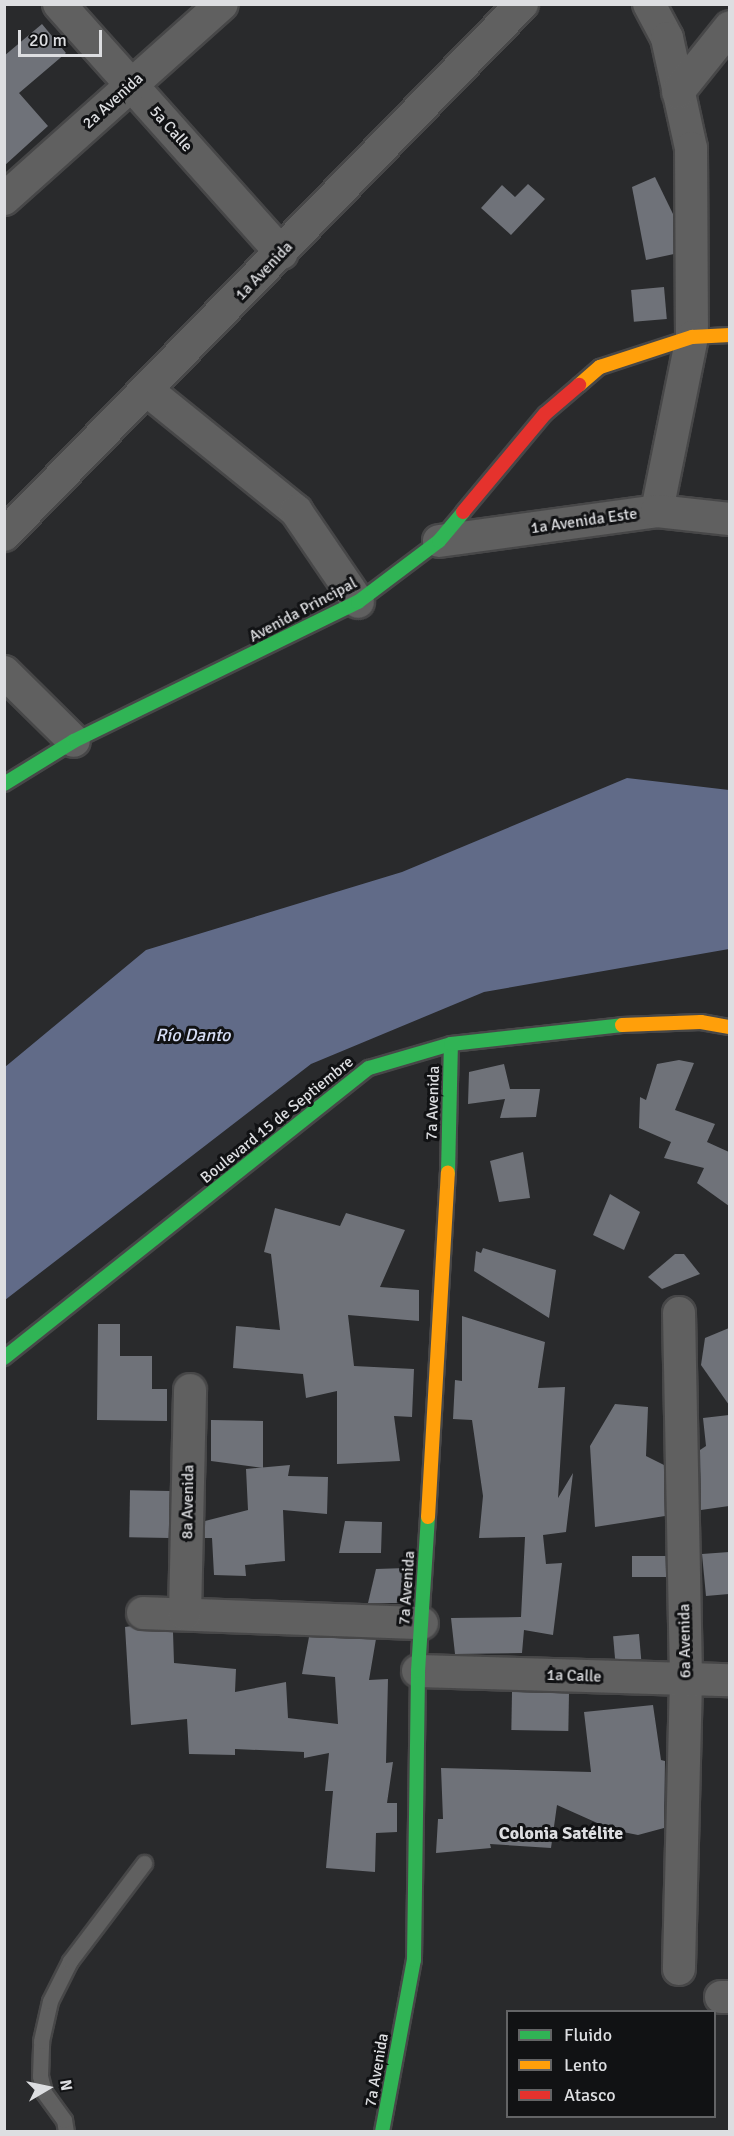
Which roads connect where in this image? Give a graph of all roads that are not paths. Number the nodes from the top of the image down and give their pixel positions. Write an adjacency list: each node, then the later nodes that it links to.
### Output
1 (59, 4): 6 (street, 5a Calle)
2 (222, 4): 6 (street, 2a Avenida)
3 (522, 4): 9 (street, 1a Avenida)
4 (649, 4): 7 (street)
5 (729, 27): 7 (street)
6 (131, 85): 8 (street, 2a Avenida); 9 (street, 5a Calle)
7 (678, 92): 11 (street)
8 (4, 199)
9 (282, 253): 12 (street, 1a Avenida)
10 (729, 335): 11 (street, Avenida Principal)
11 (692, 337): 13 (street); 16 (street, Avenida Principal)
12 (148, 391): 15 (street, 1a Avenida); 17 (street)
13 (657, 511): 14 (street, 1a Avenida Este); 16 (street, 1a Avenida Este)
14 (729, 519)
15 (4, 535)
16 (439, 541): 17 (street, Avenida Principal)
17 (358, 602): 19 (street, Avenida Principal)
18 (4, 672): 19 (street)
19 (75, 741): 20 (street, Avenida Principal)
20 (4, 784)
21 (729, 1027): 22 (street, Boulevard 15 de Septiembre)
22 (451, 1044): 24 (street, Boulevard 15 de Septiembre); 28 (street, 7a Avenida)
23 (679, 1313): 30 (street, 6a Avenida)
24 (4, 1358)
25 (190, 1390): 27 (street, 8a Avenida)
26 (143, 1613): 27 (street)
27 (185, 1614): 28 (street)
28 (422, 1623): 29 (street, 7a Avenida)
29 (418, 1671): 30 (street, 1a Calle); 35 (street, 7a Avenida)
30 (686, 1680): 31 (street, 1a Calle); 33 (street, 6a Avenida)
31 (729, 1680)
32 (144, 1863): 34 (lane)
33 (679, 1969)
34 (66, 2132)
35 (382, 2132)

